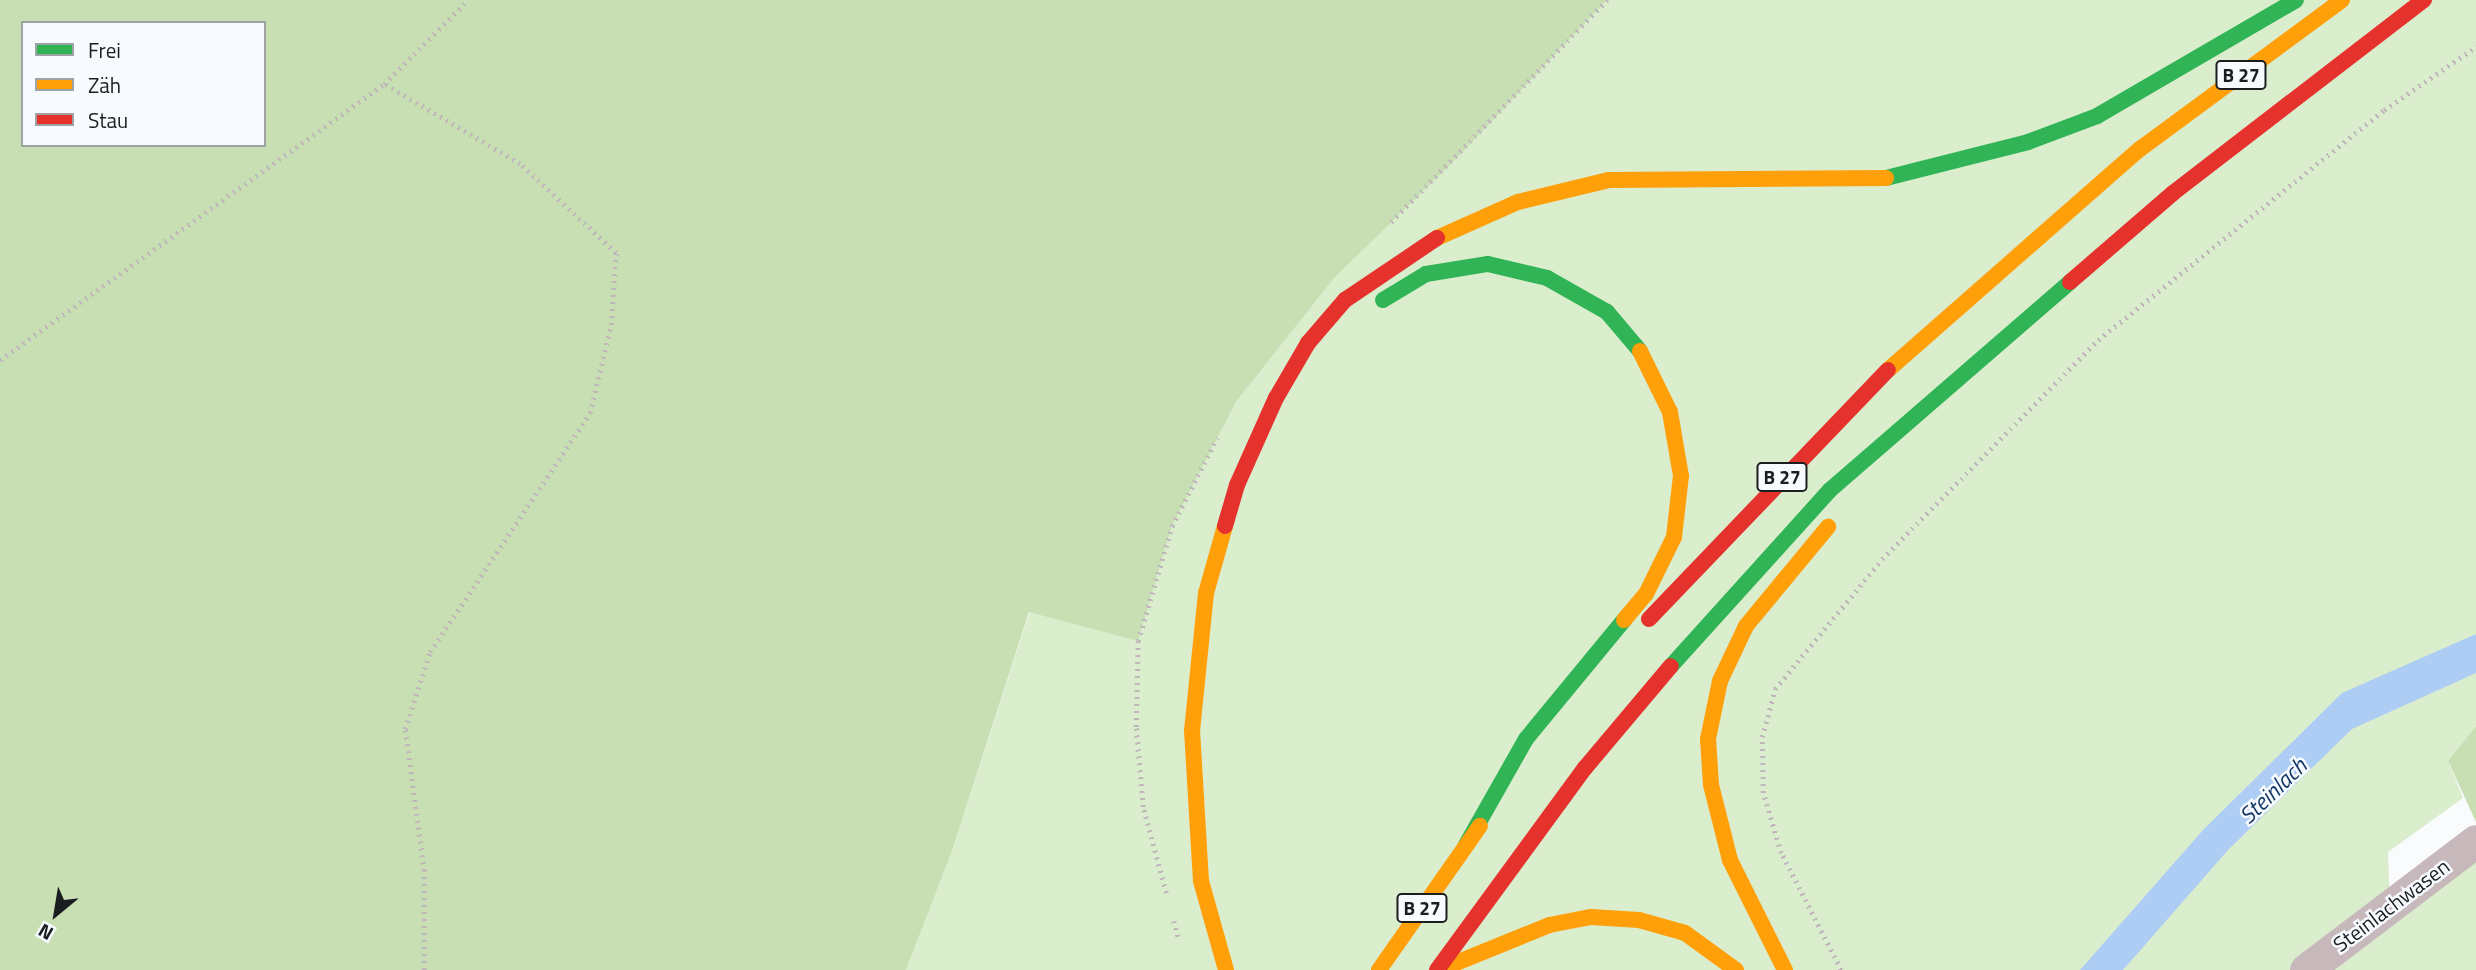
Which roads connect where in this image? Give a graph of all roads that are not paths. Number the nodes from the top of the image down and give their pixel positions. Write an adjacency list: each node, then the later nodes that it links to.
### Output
1 (2295, 0): 14 (highway)
2 (2342, 0): 9 (highway, B 27)
3 (2424, 0): 5 (highway, B 27)
4 (1364, 313): 13 (highway)
5 (1943, 391): 7 (highway); 16 (highway, B 27)
6 (1283, 427): 11 (highway)
7 (1862, 487)
8 (1835, 519): 18 (highway)
9 (1636, 635)
10 (1593, 686): 13 (highway, B 27)
11 (1216, 829)
12 (2476, 841): 19 (street, Steinlachwasen)
13 (1466, 845): 15 (highway, B 27)
14 (1226, 970)
15 (1379, 970)
16 (1438, 970): 17 (highway)
17 (1736, 970)
18 (1785, 970)
19 (2306, 970)

